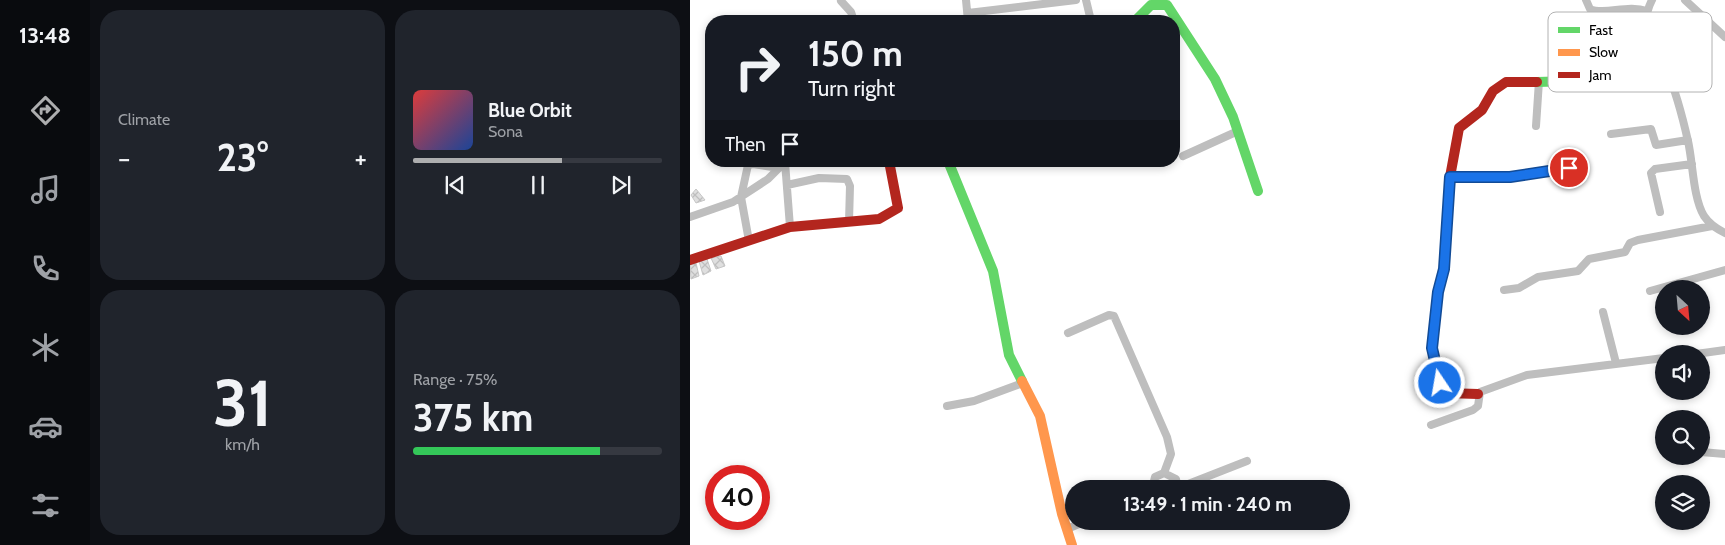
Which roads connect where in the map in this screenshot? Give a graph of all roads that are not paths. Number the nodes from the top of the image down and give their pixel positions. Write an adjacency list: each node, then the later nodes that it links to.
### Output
1 (966, 0): 11 (street)
2 (1076, 0): 12 (street)
3 (1086, 0): 13 (street)
4 (1586, 0): 8 (street)
5 (1652, 0): 8 (street)
6 (1685, 0): 9 (street)
7 (841, 1): 10 (street)
8 (1647, 11)
9 (1698, 12)
10 (852, 15)
11 (968, 15)
12 (981, 15)
13 (1090, 15)
14 (1141, 15): 15 (street)
15 (1173, 15)
16 (1180, 25): 23 (street)
17 (1712, 25): 18 (street)
18 (1725, 37)
19 (1548, 80): 20 (street)
20 (1539, 81): 22 (street); 34 (street)
21 (1673, 92): 25 (street)
22 (1536, 126)
23 (1238, 131): 26 (street); 36 (street)
24 (1611, 134): 25 (street)
25 (1688, 140): 27 (street)
26 (1183, 156)
27 (1692, 164): 38 (street); 41 (street)
28 (748, 167): 37 (street)
29 (780, 167): 37 (street)
30 (784, 167): 35 (street)
31 (890, 167): 40 (street)
32 (950, 167): 55 (street)
33 (1569, 168): 34 (street)
34 (1450, 177): 56 (street)
35 (787, 185): 40 (street); 42 (street)
36 (1258, 191)
37 (741, 197): 39 (street); 44 (street)
38 (1660, 212)
39 (690, 217)
40 (849, 222): 42 (street)
41 (1712, 226): 43 (street); 47 (street)
42 (790, 227): 44 (street)
43 (1725, 233)
44 (749, 241): 45 (street)
45 (690, 260)
46 (1725, 270): 48 (street)
47 (1504, 290)
48 (1650, 291)
49 (1603, 312): 54 (street)
50 (1068, 333): 62 (street)
51 (1725, 350): 52 (street)
52 (1710, 352)
53 (1655, 359): 54 (street)
54 (1616, 363): 56 (street)
55 (1023, 383): 57 (street); 66 (street)
56 (1478, 394): 58 (street)
57 (947, 406)
58 (1432, 425)
59 (1710, 453): 60 (street)
60 (1725, 454)
61 (1247, 461): 65 (street)
62 (1164, 473): 63 (street); 64 (street)
63 (1154, 480)
64 (1175, 480)
65 (1198, 480)
66 (1065, 521)
67 (1067, 530): 68 (street)
68 (1072, 545)

